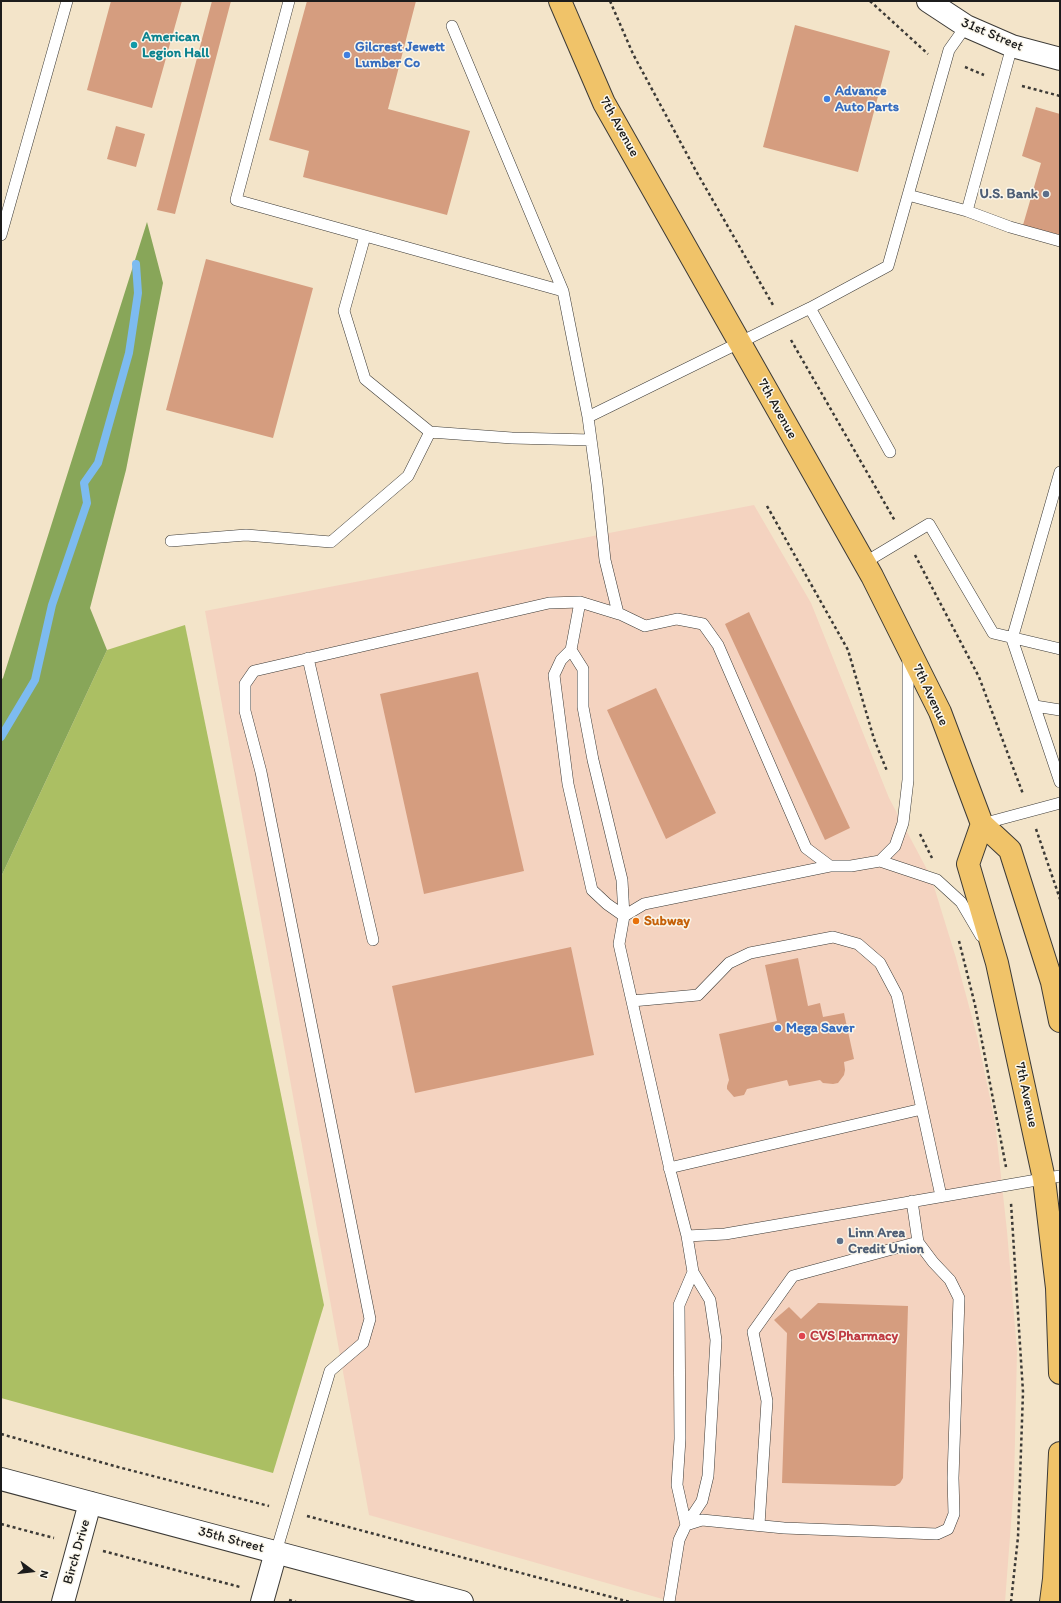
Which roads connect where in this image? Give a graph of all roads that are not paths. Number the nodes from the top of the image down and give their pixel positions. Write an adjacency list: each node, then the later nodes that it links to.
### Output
1 (67, 1): 11 (lane)
2 (289, 1): 12 (lane)
3 (560, 1): 16 (main road, 7th Avenue)
4 (928, 1): 6 (street, 31st Street)
5 (452, 26): 14 (lane)
6 (966, 26): 7 (street, 31st Street); 9 (lane)
7 (1012, 46): 8 (street, 31st Street); 10 (lane)
8 (1060, 59)
9 (908, 195): 10 (lane); 15 (lane)
10 (967, 211): 13 (lane)
11 (1, 235)
12 (365, 236): 14 (lane); 18 (lane)
13 (1060, 241)
14 (563, 291): 17 (lane)
15 (810, 308): 16 (lane); 20 (lane)
16 (740, 342): 17 (lane); 23 (main road, 7th Avenue)
17 (588, 417): 19 (lane)
18 (430, 432): 19 (lane); 22 (lane)
19 (591, 440): 25 (lane)
20 (890, 452)
21 (1060, 472): 26 (lane)
22 (171, 541)
23 (864, 563): 26 (lane); 27 (main road, 7th Avenue)
24 (580, 602): 25 (lane); 29 (lane); 30 (lane)
25 (619, 614): 37 (lane)
26 (1012, 639): 28 (lane); 31 (lane)
27 (908, 649): 35 (main road, 7th Avenue); 36 (lane)
28 (1060, 649)
29 (571, 650): 38 (lane); 38 (lane)
30 (308, 658): 39 (lane); 57 (lane)
31 (1035, 706): 32 (lane); 33 (lane)
32 (1060, 710)
33 (1060, 782)
34 (1060, 803): 35 (lane)
35 (982, 824): 40 (main road, 7th Avenue); 42 (main road, 7th Avenue)
36 (880, 861): 37 (lane); 40 (lane)
37 (830, 866): 38 (lane)
38 (624, 916): 41 (lane)
39 (373, 940)
40 (997, 963): 45 (main road, 7th Avenue)
41 (632, 1000): 43 (lane); 44 (lane)
42 (1060, 1021)
43 (922, 1109): 44 (lane); 46 (lane)
44 (669, 1168): 48 (lane)
45 (1052, 1177): 46 (lane); 51 (main road, 7th Avenue)
46 (941, 1196): 47 (lane)
47 (912, 1201): 48 (lane); 49 (lane)
48 (687, 1236): 50 (lane)
49 (918, 1242): 56 (lane); 56 (lane)
50 (693, 1272): 55 (lane); 55 (lane)
51 (1060, 1372)
52 (1060, 1453): 62 (main road)
53 (1, 1479): 54 (street, 35th Street)
54 (90, 1502): 57 (street, 35th Street); 59 (street, Birch Drive)
55 (686, 1525): 56 (lane); 61 (lane)
56 (759, 1525)
57 (276, 1552): 58 (street); 60 (street, 35th Street)
58 (263, 1598)
59 (63, 1602)
60 (462, 1602)
61 (669, 1602)
62 (1051, 1602)

